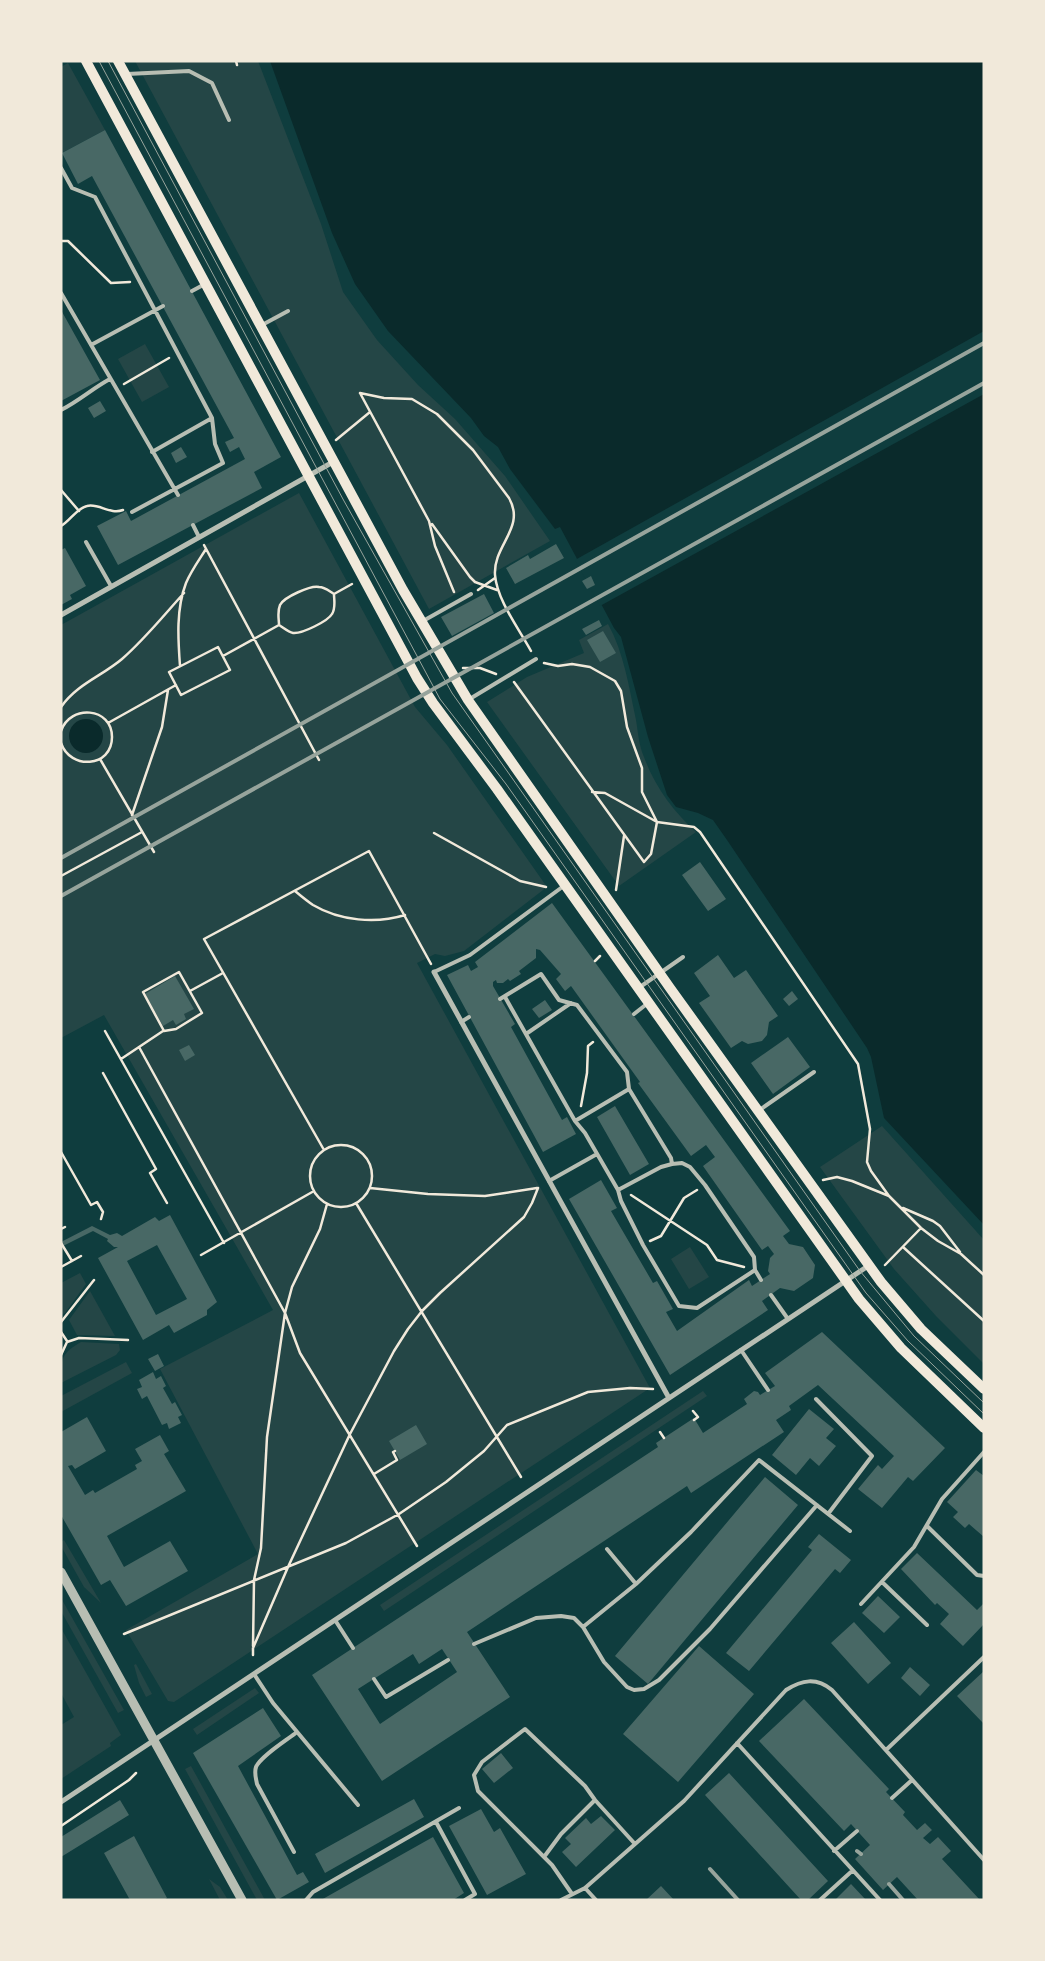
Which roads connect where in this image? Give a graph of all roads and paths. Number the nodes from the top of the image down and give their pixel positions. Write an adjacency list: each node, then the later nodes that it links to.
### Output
1 (86, 61): 8 (main road)
2 (118, 61): 3 (main road)
3 (125, 74): 4 (lane); 14 (main road)
4 (229, 120)
5 (61, 168): 7 (lane)
6 (61, 241): 7 (path)
7 (140, 281): 12 (lane)
8 (206, 283): 9 (lane); 25 (main road)
9 (192, 291)
10 (61, 293): 15 (lane)
11 (163, 306): 12 (lane)
12 (155, 310): 15 (lane); 16 (lane)
13 (288, 311): 14 (lane)
14 (260, 326): 24 (main road)
15 (91, 345): 17 (lane)
16 (178, 352): 18 (path); 21 (lane)
17 (110, 378): 19 (lane); 23 (lane)
18 (129, 381)
19 (61, 410)
20 (371, 411): 22 (path); 31 (path); 37 (path)
21 (212, 418): 23 (lane); 26 (lane)
22 (335, 441)
23 (152, 452): 26 (lane)
24 (333, 462): 25 (street); 47 (main road)
25 (310, 475): 34 (street); 73 (main road)
26 (174, 488): 28 (lane); 30 (lane)
27 (61, 490): 29 (path)
28 (178, 495)
29 (79, 511): 30 (path); 33 (path)
30 (132, 512)
31 (430, 521): 40 (path); 45 (path)
32 (193, 525): 34 (lane)
33 (61, 526)
34 (199, 537): 36 (path); 39 (street)
35 (86, 542): 39 (lane)
36 (206, 549): 42 (path); 49 (path)
37 (495, 578): 40 (path); 41 (path)
38 (354, 583): 43 (path)
39 (111, 586): 46 (street)
40 (484, 586): 41 (path); 44 (path)
41 (497, 590): 51 (path)
42 (184, 592): 52 (path); 59 (path)
43 (334, 594): 48 (path); 48 (path)
44 (471, 594): 45 (lane)
45 (457, 602): 47 (lane)
46 (61, 614)
47 (421, 622): 58 (main road)
48 (279, 626): 49 (path)
49 (255, 639): 50 (path); 64 (path)
50 (223, 656): 52 (path); 56 (path)
51 (536, 659): 54 (lane); 67 (path)
52 (180, 667): 56 (path)
53 (459, 668): 55 (path)
54 (509, 675): 55 (lane); 65 (path)
55 (504, 678): 58 (lane)
56 (176, 686): 57 (path)
57 (168, 690): 60 (path); 66 (path)
58 (468, 700): 83 (main road)
59 (61, 707)
60 (108, 723): 61 (path); 63 (path)
61 (61, 731)
62 (61, 743): 63 (path)
63 (100, 758): 66 (path)
64 (320, 760)
65 (592, 792): 67 (path); 70 (path)
66 (132, 815): 68 (path)
67 (657, 822): 70 (path); 114 (path)
68 (142, 832): 71 (path); 72 (path)
69 (434, 833): 74 (path)
70 (624, 834): 76 (path)
71 (154, 852)
72 (61, 876)
73 (565, 884): 82 (lane); 84 (main road)
74 (552, 888)
75 (295, 891): 77 (path); 77 (path); 81 (path)
76 (616, 891)
77 (405, 915): 82 (path)
78 (600, 956): 80 (path)
79 (683, 957): 83 (lane)
80 (595, 960)
81 (223, 972): 85 (path); 103 (path)
82 (434, 972): 90 (street)
83 (659, 973): 84 (lane); 101 (main road)
84 (638, 988): 87 (main road)
85 (190, 991): 91 (path); 91 (path)
86 (572, 1003): 94 (lane); 94 (lane); 95 (lane)
87 (649, 1003): 88 (lane); 140 (main road)
88 (634, 1014)
89 (469, 1017): 90 (lane)
90 (461, 1022): 108 (street)
91 (164, 1030): 96 (path)
92 (105, 1031): 97 (path)
93 (605, 1033): 95 (lane)
94 (526, 1034): 102 (lane)
95 (600, 1036): 100 (lane); 102 (path)
96 (138, 1047): 97 (path); 124 (path)
97 (121, 1059): 126 (path)
98 (814, 1072): 101 (lane)
99 (103, 1073): 115 (path)
100 (628, 1089): 102 (lane); 106 (lane)
101 (758, 1111): 133 (main road)
102 (575, 1121): 105 (lane)
103 (324, 1150): 110 (path); 113 (path)
104 (61, 1152): 119 (path)
105 (597, 1154): 108 (lane); 112 (lane)
106 (672, 1164): 109 (lane); 112 (lane)
107 (823, 1180): 114 (path)
108 (549, 1182): 111 (path); 155 (street)
109 (705, 1184): 120 (path); 136 (lane)
110 (370, 1188): 111 (path); 116 (path)
111 (538, 1188): 142 (path)
112 (618, 1190): 120 (path); 127 (lane)
113 (314, 1191): 117 (path); 124 (path)
114 (889, 1196): 118 (path)
115 (167, 1203)
116 (356, 1203): 117 (path); 142 (path)
117 (327, 1204): 143 (path)
118 (901, 1207): 122 (path); 129 (path)
119 (101, 1219)
120 (670, 1221): 127 (path); 136 (path)
121 (65, 1227): 123 (path)
122 (921, 1228): 128 (path); 129 (path)
123 (61, 1229)
124 (240, 1233): 126 (path); 143 (path)
125 (61, 1243): 132 (path)
126 (224, 1243): 130 (path)
127 (643, 1245): 136 (lane)
128 (903, 1247): 134 (path); 145 (path)
129 (961, 1254): 137 (path)
130 (201, 1255)
131 (81, 1256): 132 (path)
132 (72, 1261): 135 (path)
133 (868, 1266): 140 (street); 153 (main road)
134 (884, 1266)
135 (61, 1267)
136 (755, 1270): 139 (lane)
137 (984, 1276)
138 (94, 1280): 146 (path)
139 (761, 1280)
140 (845, 1281): 144 (street); 159 (main road)
141 (771, 1295): 144 (lane)
142 (422, 1311): 161 (path); 162 (path)
143 (285, 1314): 161 (path); 178 (path)
144 (788, 1319): 150 (street)
145 (984, 1321)
146 (61, 1322)
147 (61, 1332): 149 (path)
148 (128, 1340): 149 (path)
149 (67, 1342): 151 (path)
150 (741, 1350): 154 (lane); 155 (street)
151 (61, 1355)
152 (654, 1389): 162 (path)
153 (984, 1389)
154 (768, 1390)
155 (669, 1398): 182 (street)
156 (816, 1399): 170 (lane)
157 (693, 1410): 158 (path)
158 (694, 1420)
159 (984, 1428)
160 (660, 1432): 163 (path)
161 (350, 1434): 166 (path); 175 (path)
162 (496, 1438): 167 (path); 169 (path)
163 (664, 1438)
164 (395, 1451): 166 (path)
165 (984, 1452): 171 (lane)
166 (374, 1474): 169 (path)
167 (521, 1477)
168 (817, 1505): 170 (lane); 180 (lane); 184 (lane)
169 (399, 1514): 173 (path); 175 (path)
170 (828, 1514): 172 (lane)
171 (927, 1526): 177 (lane); 179 (lane)
172 (850, 1531)
173 (417, 1546)
174 (607, 1550): 180 (lane)
175 (288, 1566): 178 (path); 187 (path)
176 (61, 1572): 195 (street)
177 (984, 1576)
178 (254, 1580): 185 (path); 187 (path)
179 (882, 1582): 181 (lane); 183 (lane)
180 (636, 1584): 184 (lane)
181 (861, 1604)
182 (335, 1620): 188 (lane); 192 (street)
183 (927, 1625)
184 (583, 1627): 186 (lane)
185 (124, 1634)
186 (474, 1644)
187 (253, 1648): 189 (path)
188 (353, 1648)
189 (253, 1655)
190 (984, 1657): 197 (lane)
191 (448, 1660): 193 (lane)
192 (254, 1674): 194 (lane); 195 (street)
193 (374, 1679)
194 (297, 1732): 203 (lane); 210 (lane)
195 (154, 1740): 202 (street); 216 (street)
196 (737, 1743): 197 (lane); 208 (lane); 209 (lane)
197 (886, 1750): 199 (lane)
198 (136, 1773): 206 (path)
199 (912, 1780): 200 (lane); 212 (lane)
200 (892, 1798)
201 (595, 1800): 208 (lane); 211 (lane); 211 (lane)
202 (61, 1802)
203 (358, 1805)
204 (460, 1808): 205 (lane)
205 (436, 1822): 217 (lane); 218 (lane)
206 (61, 1826)
207 (857, 1831): 209 (lane)
208 (635, 1844): 214 (lane)
209 (834, 1851): 213 (lane)
210 (294, 1852)
211 (544, 1857): 215 (lane)
212 (984, 1860)
213 (852, 1871): 221 (lane); 222 (lane)
214 (584, 1888): 215 (lane); 220 (lane)
215 (572, 1894): 219 (lane)
216 (242, 1900)
217 (306, 1900)
218 (465, 1900)
219 (561, 1900)
220 (596, 1900)
221 (820, 1900)
222 (880, 1900)

